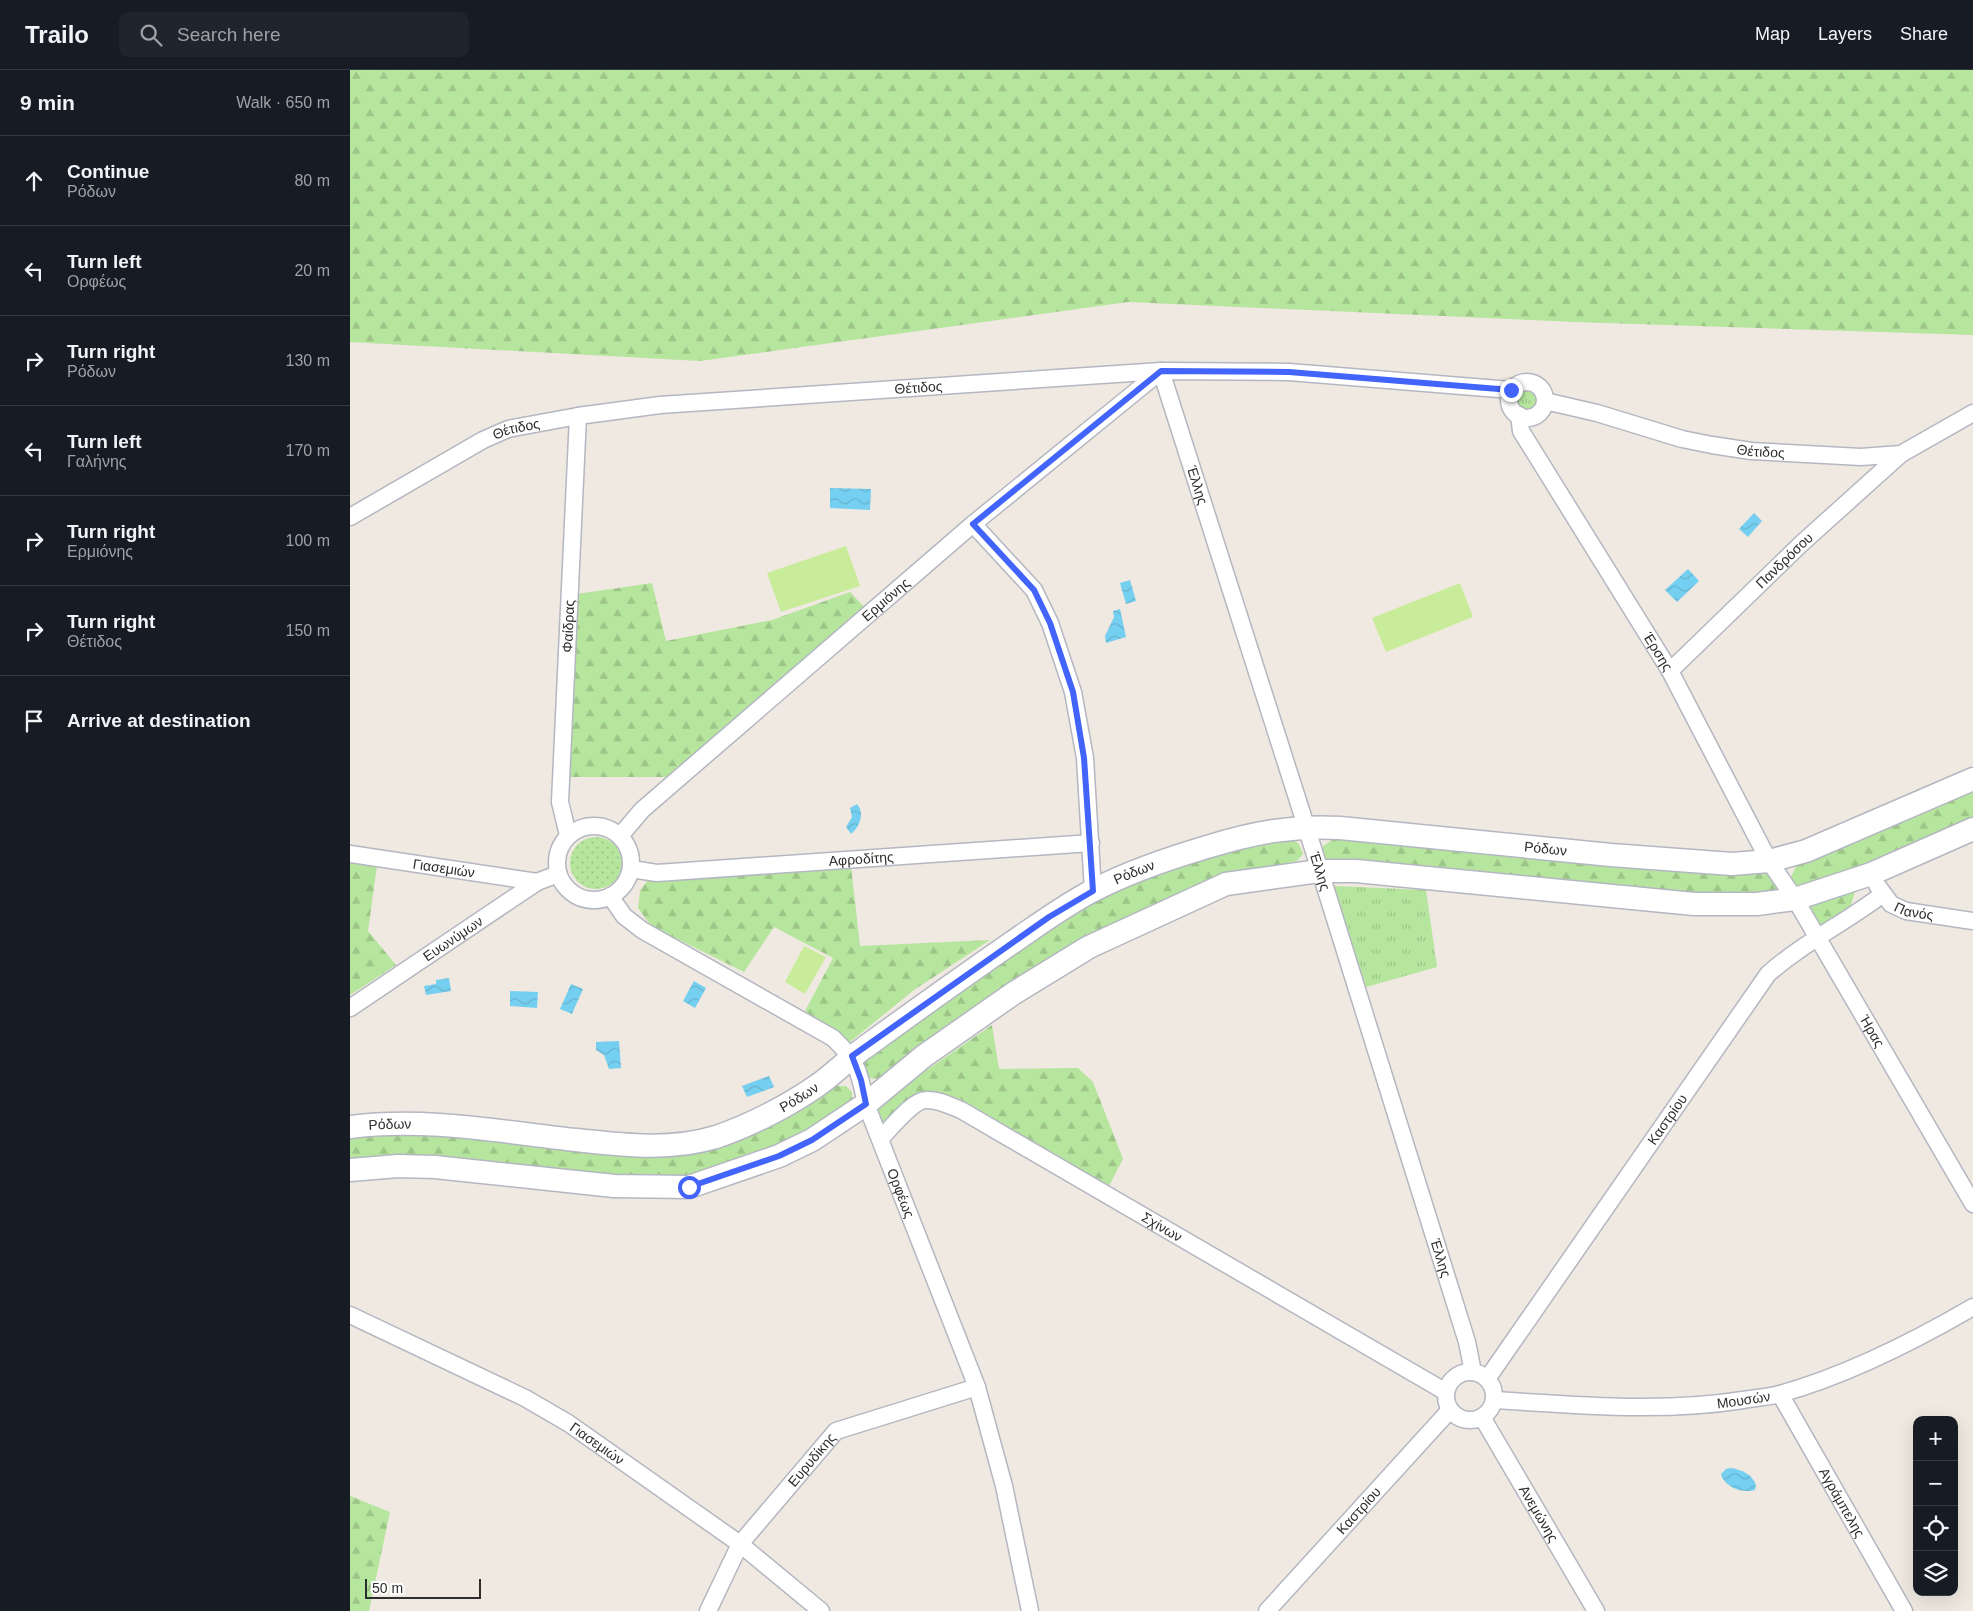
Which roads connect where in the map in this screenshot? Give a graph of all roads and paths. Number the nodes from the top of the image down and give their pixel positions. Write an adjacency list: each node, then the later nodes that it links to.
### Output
1 (1161, 371): 2 (street, Θέτιδος); 5 (street, Θέτιδος); 11 (street, Ερμιόνης); 14 (street, Έλλης)
2 (1511, 390): 3 (street); 6 (street)
3 (1545, 400): 6 (street); 7 (street, Θέτιδος)
4 (1973, 413): 7 (street, Θέτιδος)
5 (578, 416): 9 (street, Θέτιδος); 16 (street, Φαίδρας)
6 (1527, 416): 12 (street, Έρσης)
7 (1901, 454): 12 (street, Πανδρόσου)
8 (350, 502): 9 (street)
9 (366, 508): 10 (street, Θέτιδος)
10 (350, 518)
11 (973, 524): 17 (street, Ερμιόνης); 18 (street)
12 (1670, 671): 20 (street, Έρσης)
13 (1973, 778): 20 (street, Ρόδων)
14 (1306, 826): 20 (street, Ρόδων); 22 (street, Έλλης); 26 (street, Ρόδων)
15 (1973, 829): 24 (street)
16 (568, 835): 17 (street); 23 (street)
17 (620, 836): 21 (street)
18 (1091, 842): 21 (street, Αφροδίτης); 26 (street)
19 (350, 854): 25 (street, Γιασεμιών)
20 (1769, 861): 29 (street, Ήρας)
21 (631, 869): 28 (street)
22 (1319, 870): 29 (street); 34 (street); 41 (street, Έλλης)
23 (558, 874): 25 (street, Ευωνύμων); 28 (street)
24 (1871, 874): 27 (street, Πανός); 29 (street)
25 (537, 882): 32 (street, Ευωνύμων)
26 (1093, 891): 33 (street, Ρόδων)
27 (1883, 894): 30 (street, Πανός); 31 (street, Καστρίου)
28 (610, 896): 33 (street, Ορφέως)
29 (1795, 899): 31 (street, Ήρας)
30 (1973, 921)
31 (1818, 939): 38 (street, Ήρας); 41 (street, Καστρίου)
32 (350, 1008)
33 (852, 1056): 34 (street, Ορφέως); 35 (street, Ρόδων)
34 (866, 1104): 36 (street, Ορφέως); 37 (street)
35 (350, 1127)
36 (881, 1138): 42 (street, Ορφέως); 43 (street, Σχίνων)
37 (350, 1170)
38 (1973, 1204)
39 (1973, 1307): 44 (street, Μουσών)
40 (350, 1315): 48 (street, Γιασεμιών)
41 (1480, 1375): 43 (street); 45 (street)
42 (977, 1387): 48 (street, Ευρυδίκης); 51 (street, Ορφέως)
43 (1446, 1392): 46 (street)
44 (1780, 1394): 45 (street, Μουσών); 54 (street, Αγράμπελης)
45 (1494, 1400): 47 (street)
46 (1450, 1410): 47 (street); 52 (street, Καστρίου)
47 (1482, 1417): 53 (street, Ανεμώνης)
48 (740, 1544): 49 (street, Ευρυδίκης); 50 (street, Γιασεμιών)
49 (708, 1611)
50 (821, 1611)
51 (1030, 1611)
52 (1267, 1611)
53 (1596, 1611)
54 (1904, 1611)

